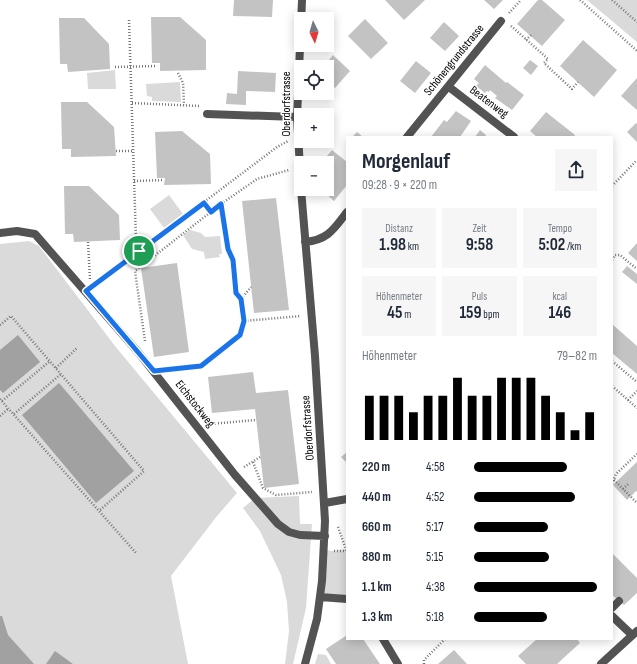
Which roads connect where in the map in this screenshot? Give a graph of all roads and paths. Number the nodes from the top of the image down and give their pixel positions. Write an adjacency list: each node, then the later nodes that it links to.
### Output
1 (302, 0): 18 (street, Oberdorfstrasse)
2 (521, 0): 6 (path)
3 (580, 0): 10 (path)
4 (612, 0): 7 (path)
5 (129, 20): 13 (path)
6 (502, 20): 9 (path); 16 (street, Schönengrundstrasse)
7 (637, 22)
8 (530, 35): 9 (path)
9 (526, 40): 15 (path)
10 (637, 51)
11 (158, 66): 13 (path)
12 (116, 67): 13 (path)
13 (131, 67): 25 (path)
14 (178, 73): 17 (path)
15 (578, 82)
16 (448, 87): 21 (street, Schönengrundstrasse); 22 (street, Beatenweg)
17 (184, 105)
18 (297, 108)
19 (207, 114): 20 (street)
20 (294, 117)
21 (408, 136)
22 (513, 136)
23 (288, 141): 34 (path)
24 (116, 151): 25 (path)
25 (133, 151): 31 (path)
26 (637, 160): 27 (path)
27 (633, 164): 28 (path); 32 (path)
28 (636, 167)
29 (289, 170): 35 (path)
30 (163, 180): 31 (path)
31 (134, 181): 41 (path)
32 (613, 185)
33 (302, 196): 40 (street, Oberdorfstrasse)
34 (204, 203): 36 (path); 41 (path)
35 (221, 204): 36 (path); 45 (path)
36 (211, 212): 49 (path)
37 (346, 213): 40 (street)
38 (0, 233): 54 (street, Eichstockweg)
39 (88, 242): 41 (path)
40 (305, 242): 46 (street, Oberdorfstrasse)
41 (139, 251)
42 (613, 258): 43 (path)
43 (637, 269)
44 (251, 288): 45 (path)
45 (241, 299): 47 (path)
46 (311, 316): 47 (path); 76 (street, Oberdorfstrasse)
47 (244, 321): 54 (path)
48 (0, 325): 51 (path)
49 (145, 345)
50 (77, 348): 53 (path)
51 (50, 361): 53 (path); 59 (path)
52 (613, 362): 56 (path)
53 (56, 368): 55 (path)
54 (154, 371): 66 (street, Eichstockweg)
55 (61, 374): 63 (path); 78 (path)
56 (637, 382)
57 (613, 387): 60 (path)
58 (637, 391): 60 (path)
59 (1, 400): 61 (path)
60 (628, 400): 62 (path)
61 (9, 408): 63 (path); 64 (path)
62 (637, 408)
63 (14, 414): 78 (path)
64 (0, 416)
65 (256, 420): 66 (path)
66 (196, 426): 80 (street, Eichstockweg)
67 (637, 454): 71 (path)
68 (260, 457): 69 (path)
69 (253, 462): 70 (path); 74 (path)
70 (244, 468)
71 (614, 480): 73 (path)
72 (629, 484): 73 (path)
73 (623, 489): 77 (path)
74 (315, 492)
75 (346, 499): 76 (street)
76 (325, 503): 80 (street, Oberdorfstrasse)
77 (637, 503)
78 (99, 511): 84 (path)
79 (337, 525): 81 (path)
80 (325, 536): 85 (street, Oberdorfstrasse)
81 (346, 549)
82 (333, 551): 83 (path)
83 (346, 552)
84 (136, 553)
85 (320, 597): 86 (street); 93 (street, Oberdorfstrasse)
86 (346, 599)
87 (619, 601): 88 (street)
88 (613, 607)
89 (613, 617): 90 (street)
90 (635, 633): 96 (street)
91 (384, 640): 94 (street)
92 (444, 640): 95 (path)
93 (305, 664)
94 (398, 664)
95 (424, 664)
96 (601, 664)

